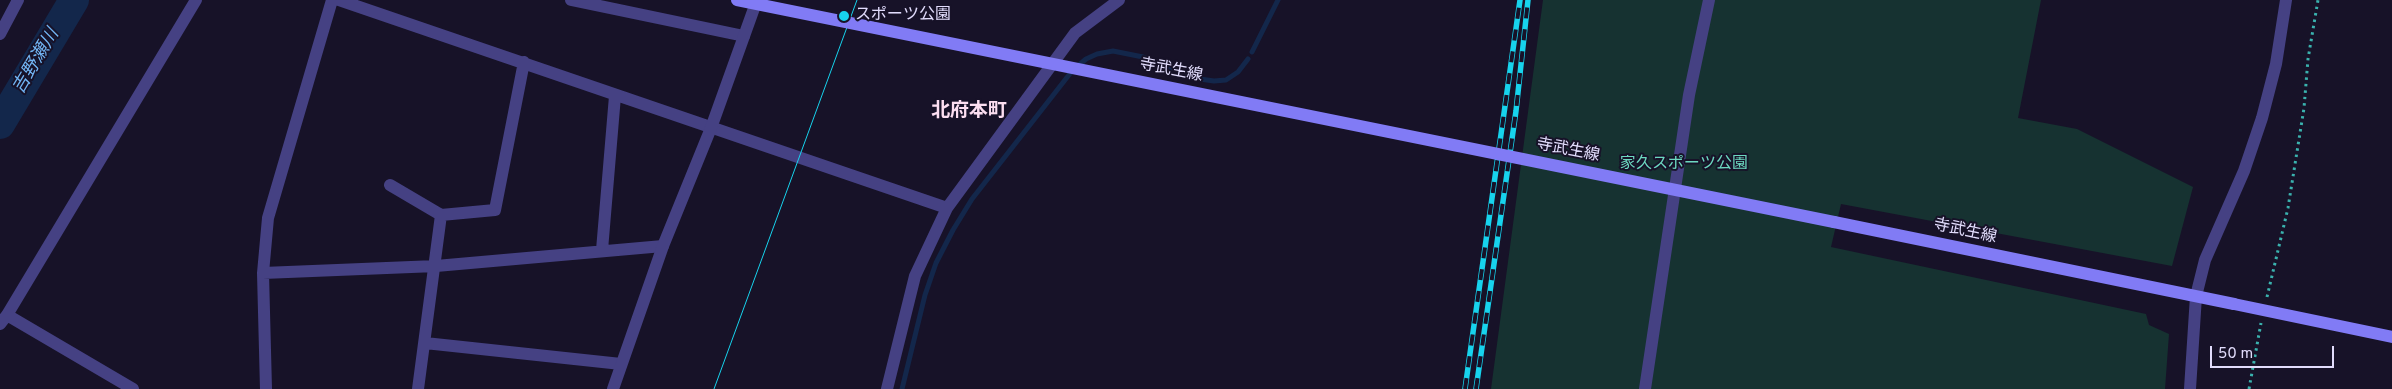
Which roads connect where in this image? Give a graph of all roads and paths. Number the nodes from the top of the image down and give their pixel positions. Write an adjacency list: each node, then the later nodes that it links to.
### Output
1 (18, 0): 12 (street)
2 (196, 0): 26 (street)
3 (332, 0): 23 (street)
4 (339, 0): 14 (street)
5 (571, 0): 13 (street)
6 (737, 0): 24 (main road, 寺武生線, bridge)
7 (757, 0): 13 (street)
8 (1119, 0): 18 (street)
9 (1709, 0): 36 (street)
10 (2286, 0): 24 (street)
11 (2318, 0): 25 (path)
12 (0, 34)
13 (744, 36): 16 (street)
14 (524, 62): 15 (street); 19 (street)
15 (616, 96): 16 (street); 21 (street)
16 (711, 128): 18 (street); 20 (street)
17 (390, 185): 19 (street)
18 (947, 208): 35 (street)
19 (441, 215): 22 (street)
20 (663, 246): 21 (street); 30 (street)
21 (602, 250): 22 (street)
22 (436, 266): 23 (street); 29 (street)
23 (264, 273): 32 (street)
24 (2196, 296): 28 (main road, 寺武生線, bridge); 37 (street)
25 (2266, 300)
26 (4, 319): 31 (street)
27 (2262, 319): 38 (path)
28 (2392, 337)
29 (425, 343): 30 (street); 33 (street)
30 (621, 364): 34 (street)
31 (133, 389)
32 (266, 389)
33 (418, 389)
34 (613, 389)
35 (887, 389)
36 (1645, 389)
37 (2190, 389)
38 (2249, 389)

